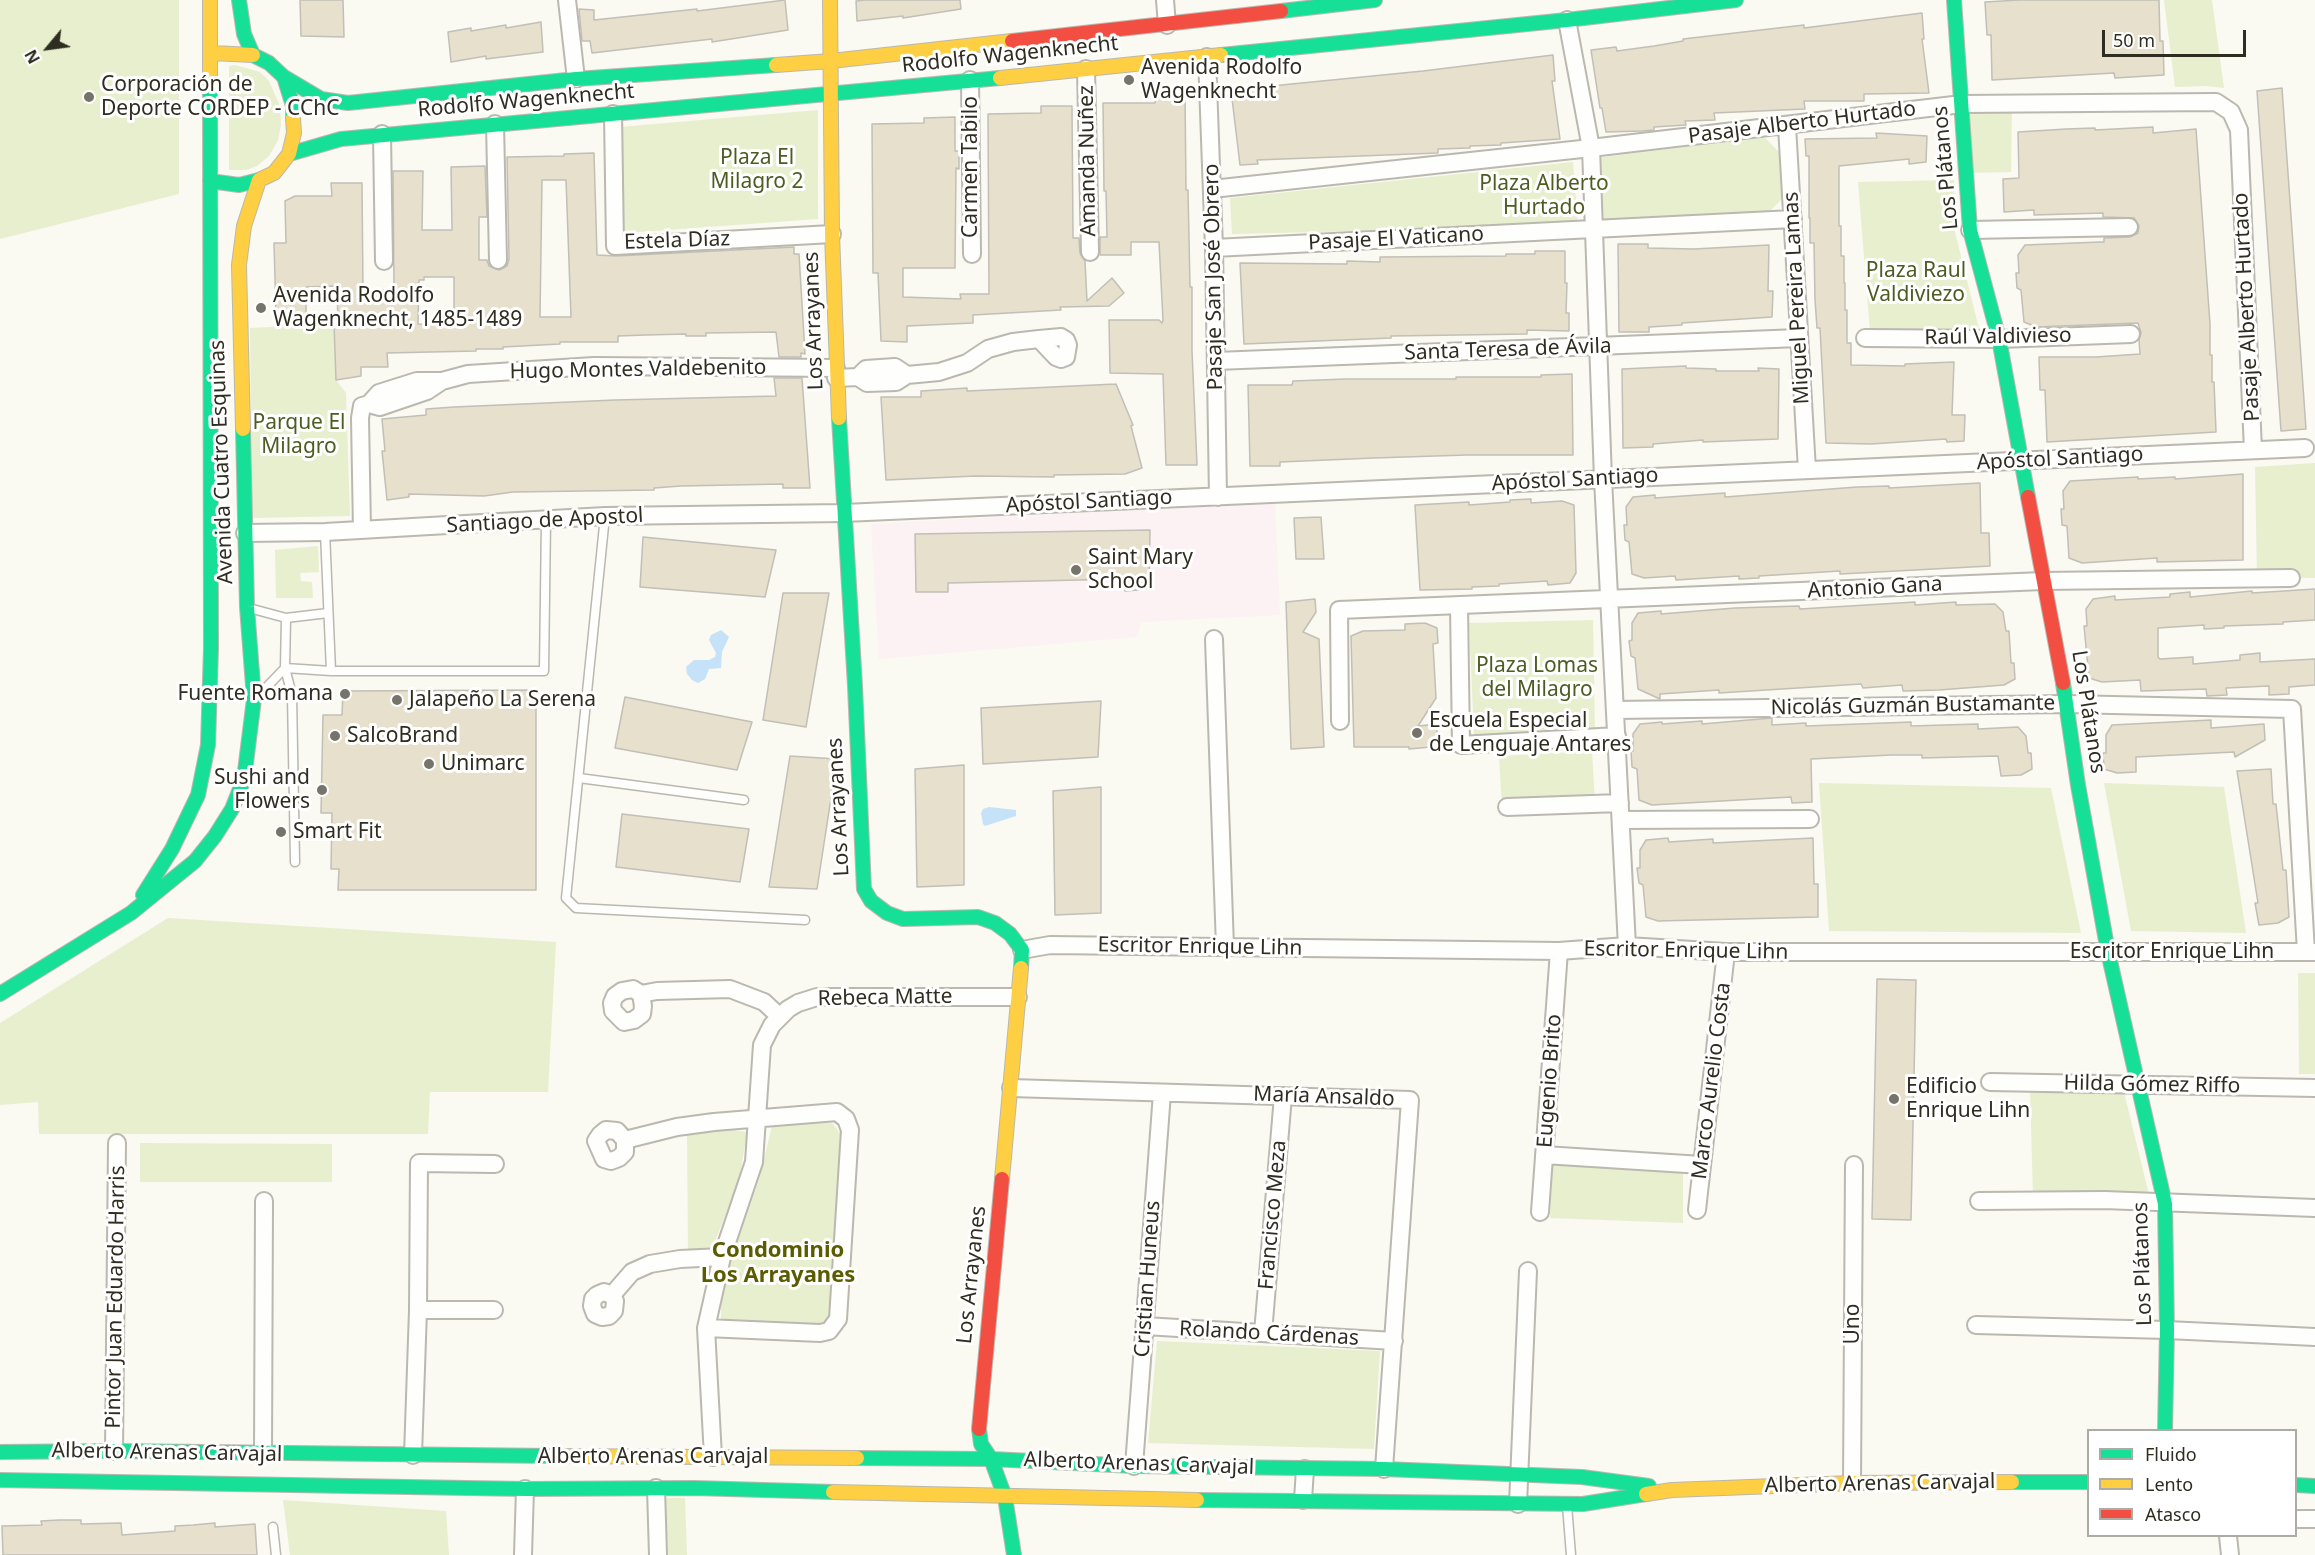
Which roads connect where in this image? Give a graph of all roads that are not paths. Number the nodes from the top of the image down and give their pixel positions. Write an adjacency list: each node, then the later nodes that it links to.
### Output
1 (210, 0): 11 (street, Avenida Cuatro Esquinas)
2 (239, 0): 12 (street)
3 (567, 0): 17 (street)
4 (830, 0): 14 (street, Los Arrayanes)
5 (1164, 0): 10 (street)
6 (1375, 0): 10 (street, Rodolfo Wagenknecht)
7 (1736, 0): 9 (street, Rodolfo Wagenknecht)
8 (1954, 0): 20 (street, Los Plátanos)
9 (1567, 20): 13 (street, Rodolfo Wagenknecht); 25 (street)
10 (1167, 25): 14 (street, Rodolfo Wagenknecht)
11 (212, 53): 12 (street); 28 (street, Avenida Cuatro Esquinas)
12 (253, 55): 16 (street)
13 (1207, 57): 15 (street, Rodolfo Wagenknecht); 29 (street, Pasaje San José Obrero)
14 (831, 61): 17 (street, Rodolfo Wagenknecht); 19 (street, Los Arrayanes)
15 (1086, 69): 18 (street, Rodolfo Wagenknecht); 36 (street, Amanda Nuñez)
16 (284, 77): 17 (street, Rodolfo Wagenknecht); 26 (street)
17 (576, 79)
18 (970, 80): 19 (street, Rodolfo Wagenknecht); 37 (street, Carmen Tabilo)
19 (831, 95): 21 (street, Rodolfo Wagenknecht); 34 (street, Los Arrayanes)
20 (1962, 104): 23 (street, Pasaje Alberto Hurtado); 33 (street, Los Plátanos); 49 (street, Pasaje Alberto Hurtado)
21 (613, 114): 22 (street, Rodolfo Wagenknecht); 34 (street, Estela Díaz)
22 (495, 124): 24 (street, Rodolfo Wagenknecht); 38 (street)
23 (1788, 126): 25 (street, Pasaje Alberto Hurtado); 30 (street, Miguel Pereira Lamas)
24 (382, 134): 26 (street, Rodolfo Wagenknecht); 39 (street)
25 (1591, 148): 29 (street, Pasaje Alberto Hurtado); 32 (street)
26 (289, 154): 27 (street)
27 (259, 180): 28 (street); 59 (street, Avenida Cuatro Esquinas)
28 (210, 181): 82 (street, Avenida Cuatro Esquinas)
29 (1212, 189): 35 (street, Pasaje San José Obrero)
30 (1793, 219): 32 (street, Pasaje El Vaticano); 41 (street, Miguel Pereira Lamas)
31 (2129, 226): 33 (street)
32 (1594, 230): 35 (street, Pasaje El Vaticano); 45 (street)
33 (1970, 230): 44 (street, Los Plátanos)
34 (832, 234): 47 (street, Los Arrayanes)
35 (1214, 248): 46 (street, Pasaje San José Obrero)
36 (1090, 252)
37 (972, 254)
38 (498, 260)
39 (384, 261)
40 (2131, 333): 44 (street, Raúl Valdivieso)
41 (1799, 338): 45 (street, Santa Teresa de Ávila); 51 (street, Miguel Pereira Lamas)
42 (1865, 338): 44 (street, Raúl Valdivieso)
43 (1039, 339): 47 (street, Hugo Montes Valdebenito)
44 (1999, 339): 50 (street, Los Plátanos)
45 (1599, 346): 46 (street, Santa Teresa de Ávila); 52 (street)
46 (1216, 362): 53 (street, Pasaje San José Obrero)
47 (836, 373): 54 (street, Los Arrayanes); 57 (street, Hugo Montes Valdebenito)
48 (2310, 448): 49 (street, Apóstol Santiago)
49 (2253, 450): 50 (street, Apóstol Santiago)
50 (2020, 461): 51 (street, Apóstol Santiago); 61 (street, Los Plátanos)
51 (1807, 470): 52 (street, Apóstol Santiago)
52 (1603, 479): 53 (street, Apóstol Santiago); 62 (street)
53 (1218, 496): 54 (street, Apóstol Santiago)
54 (844, 513): 55 (street, Santiago de Apostol); 86 (street, Los Arrayanes)
55 (605, 516): 56 (street, Santiago de Apostol); 75 (lane)
56 (546, 520): 57 (street, Santiago de Apostol); 69 (lane)
57 (362, 530): 58 (street, Santiago de Apostol)
58 (325, 532): 59 (street, Santiago de Apostol); 65 (lane)
59 (245, 533): 64 (street, Avenida Cuatro Esquinas)
60 (2291, 578): 61 (street, Antonio Gana)
61 (2043, 581): 62 (street, Antonio Gana); 71 (street, Los Plátanos)
62 (1610, 600): 63 (street, Antonio Gana); 72 (street)
63 (1459, 606): 73 (street, Antonio Gana); 74 (street)
64 (247, 607): 66 (lane); 70 (street, Avenida Cuatro Esquinas)
65 (328, 613): 66 (lane); 69 (lane)
66 (286, 618): 68 (lane)
67 (1214, 639): 85 (street)
68 (285, 668): 69 (lane); 70 (lane); 81 (lane)
69 (331, 671)
70 (254, 699): 82 (street, Avenida Cuatro Esquinas)
71 (2067, 704): 72 (street, Nicolás Guzmán Bustamante); 89 (street, Los Plátanos); 90 (street, Nicolás Guzmán Bustamante)
72 (1615, 710): 74 (street)
73 (1340, 720)
74 (1617, 736): 77 (street)
75 (579, 778): 76 (lane); 83 (lane)
76 (744, 800)
77 (1620, 803): 78 (street); 80 (street)
78 (1507, 807)
79 (1810, 819): 80 (street)
80 (1621, 820): 84 (street)
81 (295, 862)
82 (131, 913): 91 (street, Avenida Cuatro Esquinas)
83 (805, 920)
84 (1627, 946): 87 (street, Escritor Enrique Lihn); 88 (street, Escritor Enrique Lihn)
85 (1225, 947): 86 (street, Escritor Enrique Lihn); 87 (street, Escritor Enrique Lihn)
86 (1022, 950): 93 (street, Los Arrayanes)
87 (1559, 951): 104 (street, Eugenio Brito)
88 (1726, 952): 89 (street, Escritor Enrique Lihn); 106 (street, Marco Aurelio Costa)
89 (2108, 952): 90 (street, Escritor Enrique Lihn); 96 (street, Los Plátanos)
90 (2311, 952)
91 (0, 994)
92 (641, 994): 94 (street)
93 (1018, 997): 94 (street, Rebeca Matte); 97 (street, Los Arrayanes)
94 (779, 1016): 101 (street, Rebeca Matte)
95 (1989, 1082): 96 (street, Hilda Gómez Riffo)
96 (2138, 1084): 98 (street, Hilda Gómez Riffo); 110 (street, Los Plátanos)
97 (1011, 1088): 99 (street, María Ansaldo); 132 (street, Los Arrayanes)
98 (2315, 1088)
99 (1162, 1093): 100 (street, María Ansaldo); 120 (street, Cristian Huneus)
100 (1283, 1096): 123 (street, Francisco Meza); 125 (street, María Ansaldo)
101 (758, 1119): 102 (street); 114 (street, Rebeca Matte); 121 (street)
102 (625, 1140)
103 (117, 1143): 127 (street, Pintor Juan Eduardo Harris)
104 (1544, 1155): 106 (street); 113 (street, Eugenio Brito)
105 (495, 1164): 117 (street)
106 (1702, 1165): 112 (street, Marco Aurelio Costa)
107 (1854, 1165): 139 (street, Uno)
108 (1979, 1200): 110 (street)
109 (264, 1201): 129 (street)
110 (2164, 1204): 111 (street); 122 (street, Los Plátanos)
111 (2315, 1208)
112 (1697, 1210)
113 (1540, 1212)
114 (722, 1257): 116 (street); 121 (street, Rebeca Matte)
115 (1528, 1271): 136 (street)
116 (612, 1295)
117 (418, 1310): 118 (street); 130 (street)
118 (494, 1310)
119 (1976, 1325): 122 (street)
120 (1145, 1326): 123 (street, Rolando Cárdenas); 133 (street, Cristian Huneus)
121 (706, 1328): 131 (street, Rebeca Matte)
122 (2167, 1330): 124 (street); 126 (street, Los Plátanos)
123 (1263, 1333): 125 (street, Rolando Cárdenas)
124 (2315, 1337)
125 (1394, 1341): 135 (street, María Ansaldo)
126 (2165, 1429)
127 (114, 1451): 128 (street, Alberto Arenas Carvajal); 129 (street, Alberto Arenas Carvajal)
128 (0, 1452)
129 (263, 1454): 130 (street, Alberto Arenas Carvajal)
130 (413, 1455): 131 (street, Alberto Arenas Carvajal)
131 (713, 1457): 132 (street, Alberto Arenas Carvajal)
132 (991, 1459): 133 (street, Alberto Arenas Carvajal); 145 (street, Los Arrayanes)
133 (1134, 1466): 134 (street, Alberto Arenas Carvajal)
134 (1305, 1469): 135 (street, Alberto Arenas Carvajal); 146 (street)
135 (1384, 1469): 136 (street, Alberto Arenas Carvajal)
136 (1518, 1474): 144 (street, Alberto Arenas Carvajal); 147 (street)
137 (0, 1480): 143 (street, Alberto Arenas Carvajal)
138 (2087, 1482): 139 (street, Alberto Arenas Carvajal)
139 (1852, 1483): 144 (street, Alberto Arenas Carvajal)
140 (2297, 1485): 141 (street)
141 (2315, 1486)
142 (656, 1488): 143 (street, Alberto Arenas Carvajal); 145 (street, Alberto Arenas Carvajal); 155 (street)
143 (525, 1489): 154 (street)
144 (1672, 1490): 148 (street, Alberto Arenas Carvajal)
145 (1005, 1497): 146 (street, Alberto Arenas Carvajal); 156 (street, Los Arrayanes)
146 (1303, 1500): 147 (street, Alberto Arenas Carvajal)
147 (1518, 1504): 148 (street, Alberto Arenas Carvajal)
148 (1567, 1504): 157 (lane)
149 (2297, 1519): 150 (street)
150 (2315, 1520)
151 (273, 1527): 153 (lane)
152 (2228, 1537): 158 (street)
153 (276, 1555)
154 (524, 1555)
155 (658, 1555)
156 (1014, 1555)
157 (1571, 1555)
158 (2230, 1555)

